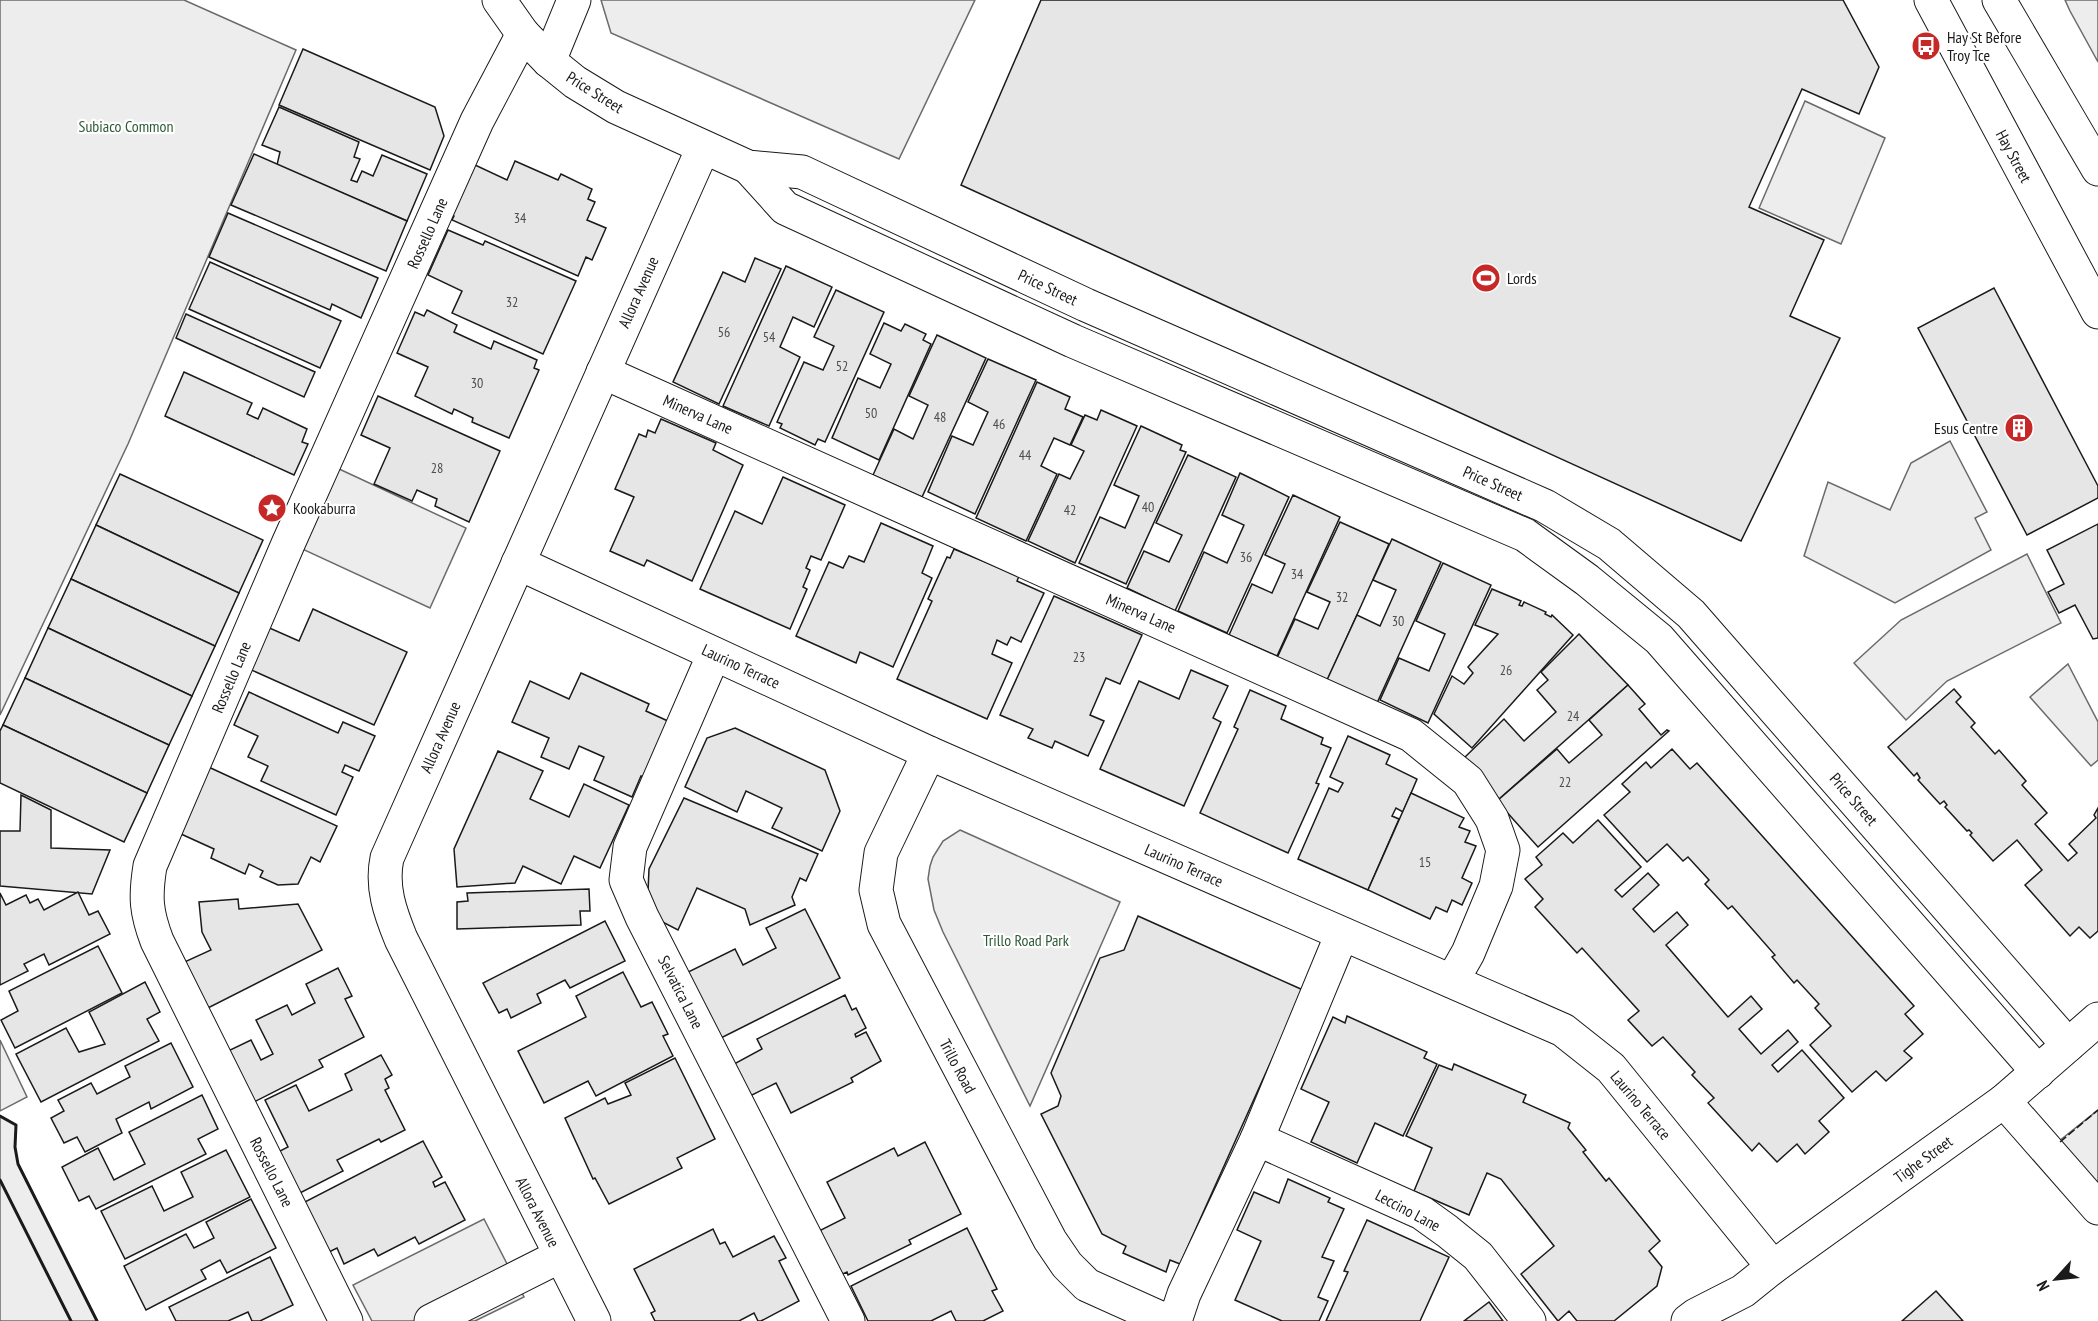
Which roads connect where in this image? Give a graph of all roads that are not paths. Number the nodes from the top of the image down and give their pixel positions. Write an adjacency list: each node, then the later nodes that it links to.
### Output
1 (499, 0): 5 (street, Price Street)
2 (574, 0): 6 (street)
3 (1931, 0): 10 (street, Hay Street)
4 (1999, 0): 9 (street)
5 (523, 34): 6 (street, Price Street); 26 (street, Rossello Lane)
6 (549, 61): 7 (street, Price Street)
7 (703, 148): 8 (street, Price Street); 11 (street, Allora Avenue)
8 (748, 167): 18 (street, Price Street); 19 (street, Price Street)
9 (2098, 169)
10 (2098, 312)
11 (603, 372): 12 (street, Allora Avenue); 16 (street, Minerva Lane)
12 (518, 563): 13 (street, Laurino Terrace); 23 (street, Allora Avenue)
13 (714, 654): 14 (street, Laurino Terrace); 29 (street, Selvatica Lane)
14 (929, 753): 15 (street, Laurino Terrace); 30 (street, Trillo Road)
15 (1342, 934): 16 (street, Laurino Terrace); 21 (street)
16 (1452, 981): 24 (street, Laurino Terrace)
17 (2098, 1019): 18 (street, Tighe Street)
18 (2068, 1045): 19 (street, Tighe Street)
19 (2038, 1072): 20 (street, Tighe Street)
20 (2004, 1101): 22 (street); 24 (street, Tighe Street)
21 (1257, 1139): 31 (street); 32 (street, Leccino Lane)
22 (2098, 1209)
23 (560, 1256): 27 (street); 28 (street, Allora Avenue)
24 (1773, 1267): 25 (street, Tighe Street)
25 (1743, 1291): 33 (street, Tighe Street); 34 (street, Tighe Street)
26 (346, 1321)
27 (431, 1321)
28 (594, 1321)
29 (848, 1321)
30 (1167, 1321)
31 (1175, 1321)
32 (1529, 1321)
33 (1688, 1321)
34 (1727, 1321)

